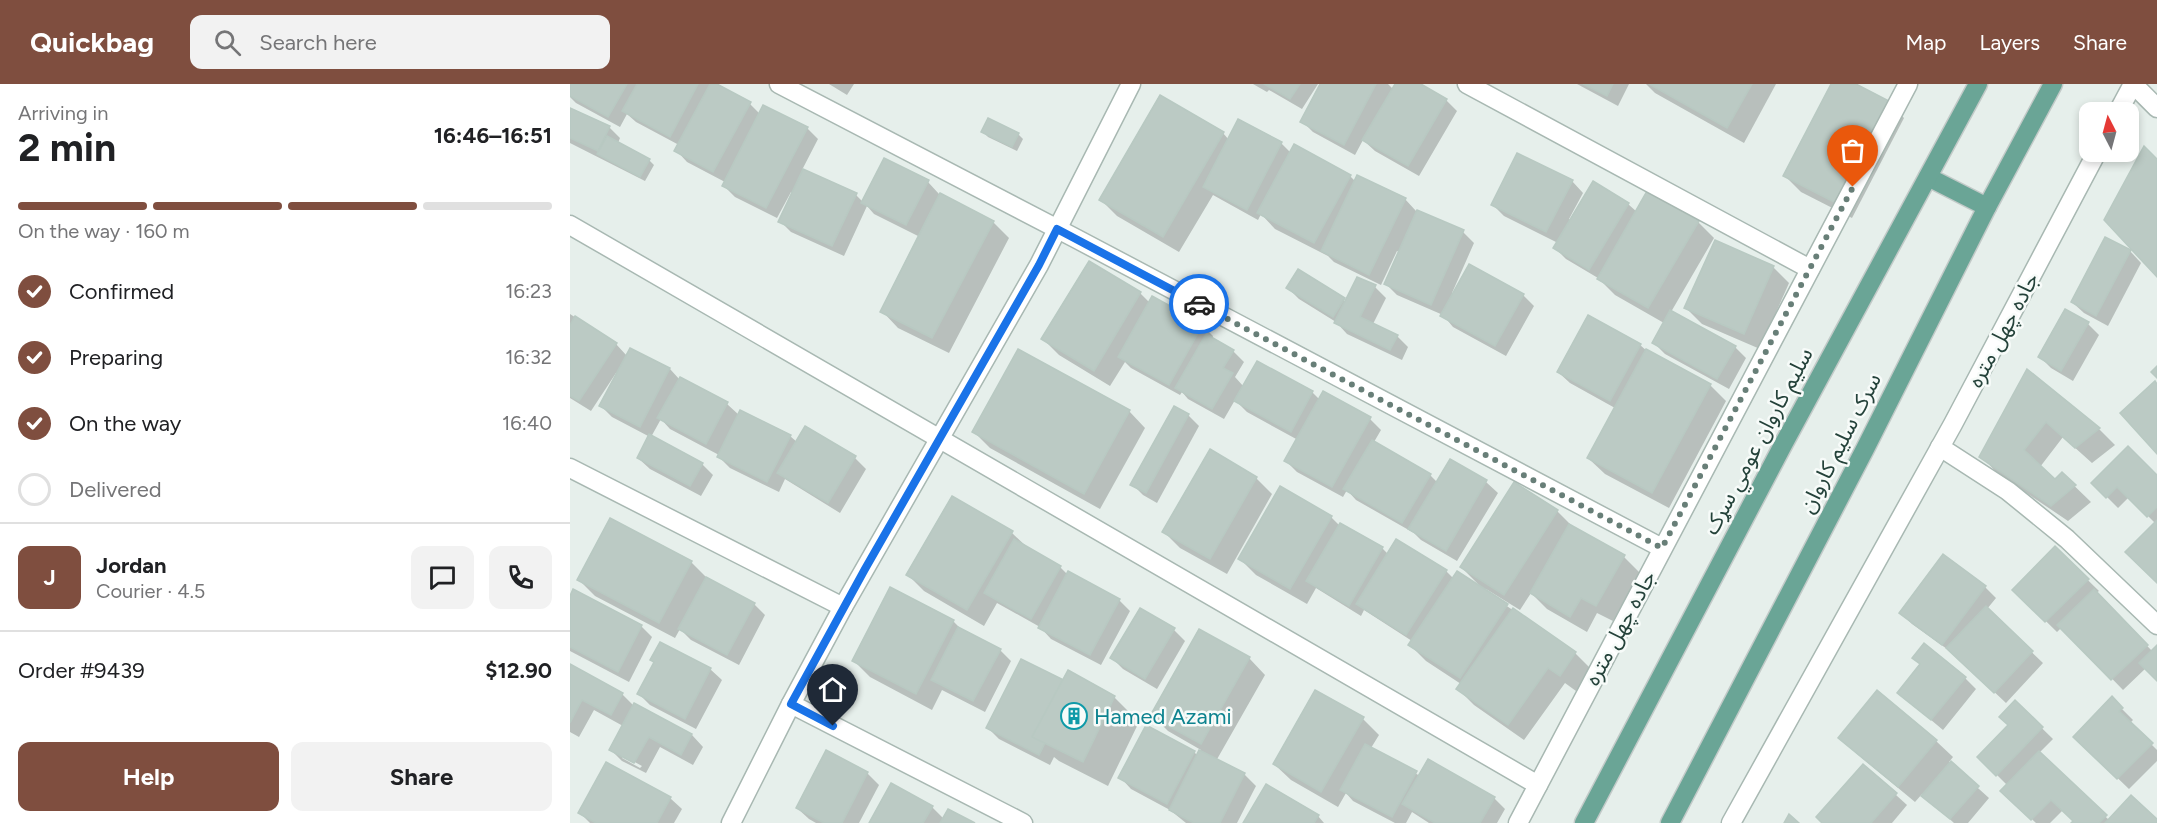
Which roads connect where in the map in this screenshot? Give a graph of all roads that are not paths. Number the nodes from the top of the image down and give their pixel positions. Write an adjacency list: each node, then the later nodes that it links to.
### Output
1 (778, 84): 14 (street)
2 (1131, 84): 14 (street)
3 (1467, 84): 15 (street)
4 (1908, 84): 15 (street, جاده چهل متره)
5 (1978, 84): 11 (main road, سلیم کاروان عومي سړک)
6 (2053, 84): 12 (main road, سرک سلیم کاروان)
7 (2133, 84): 8 (street); 9 (street)
8 (2123, 102)
9 (2157, 108)
10 (2092, 162): 17 (street, جاده چهل متره)
11 (1928, 177): 12 (main road); 27 (main road, سلیم کاروان عومي سړک)
12 (1987, 207): 28 (main road, سرک سلیم کاروان)
13 (570, 225): 16 (street)
14 (1057, 229): 16 (street); 19 (street)
15 (1810, 269): 19 (street, جاده چهل متره)
16 (939, 438): 20 (street); 23 (street)
17 (1940, 447): 21 (street); 29 (street, جاده چهل متره)
18 (570, 468): 20 (street)
19 (1662, 548): 23 (street, جاده چهل متره)
20 (843, 607): 22 (street)
21 (2157, 625)
22 (791, 704): 24 (street); 25 (street)
23 (1538, 785): 26 (street, جاده چهل متره)
24 (731, 823)
25 (1023, 823)
26 (1518, 823)
27 (1584, 823)
28 (1670, 823)
29 (1731, 823)

